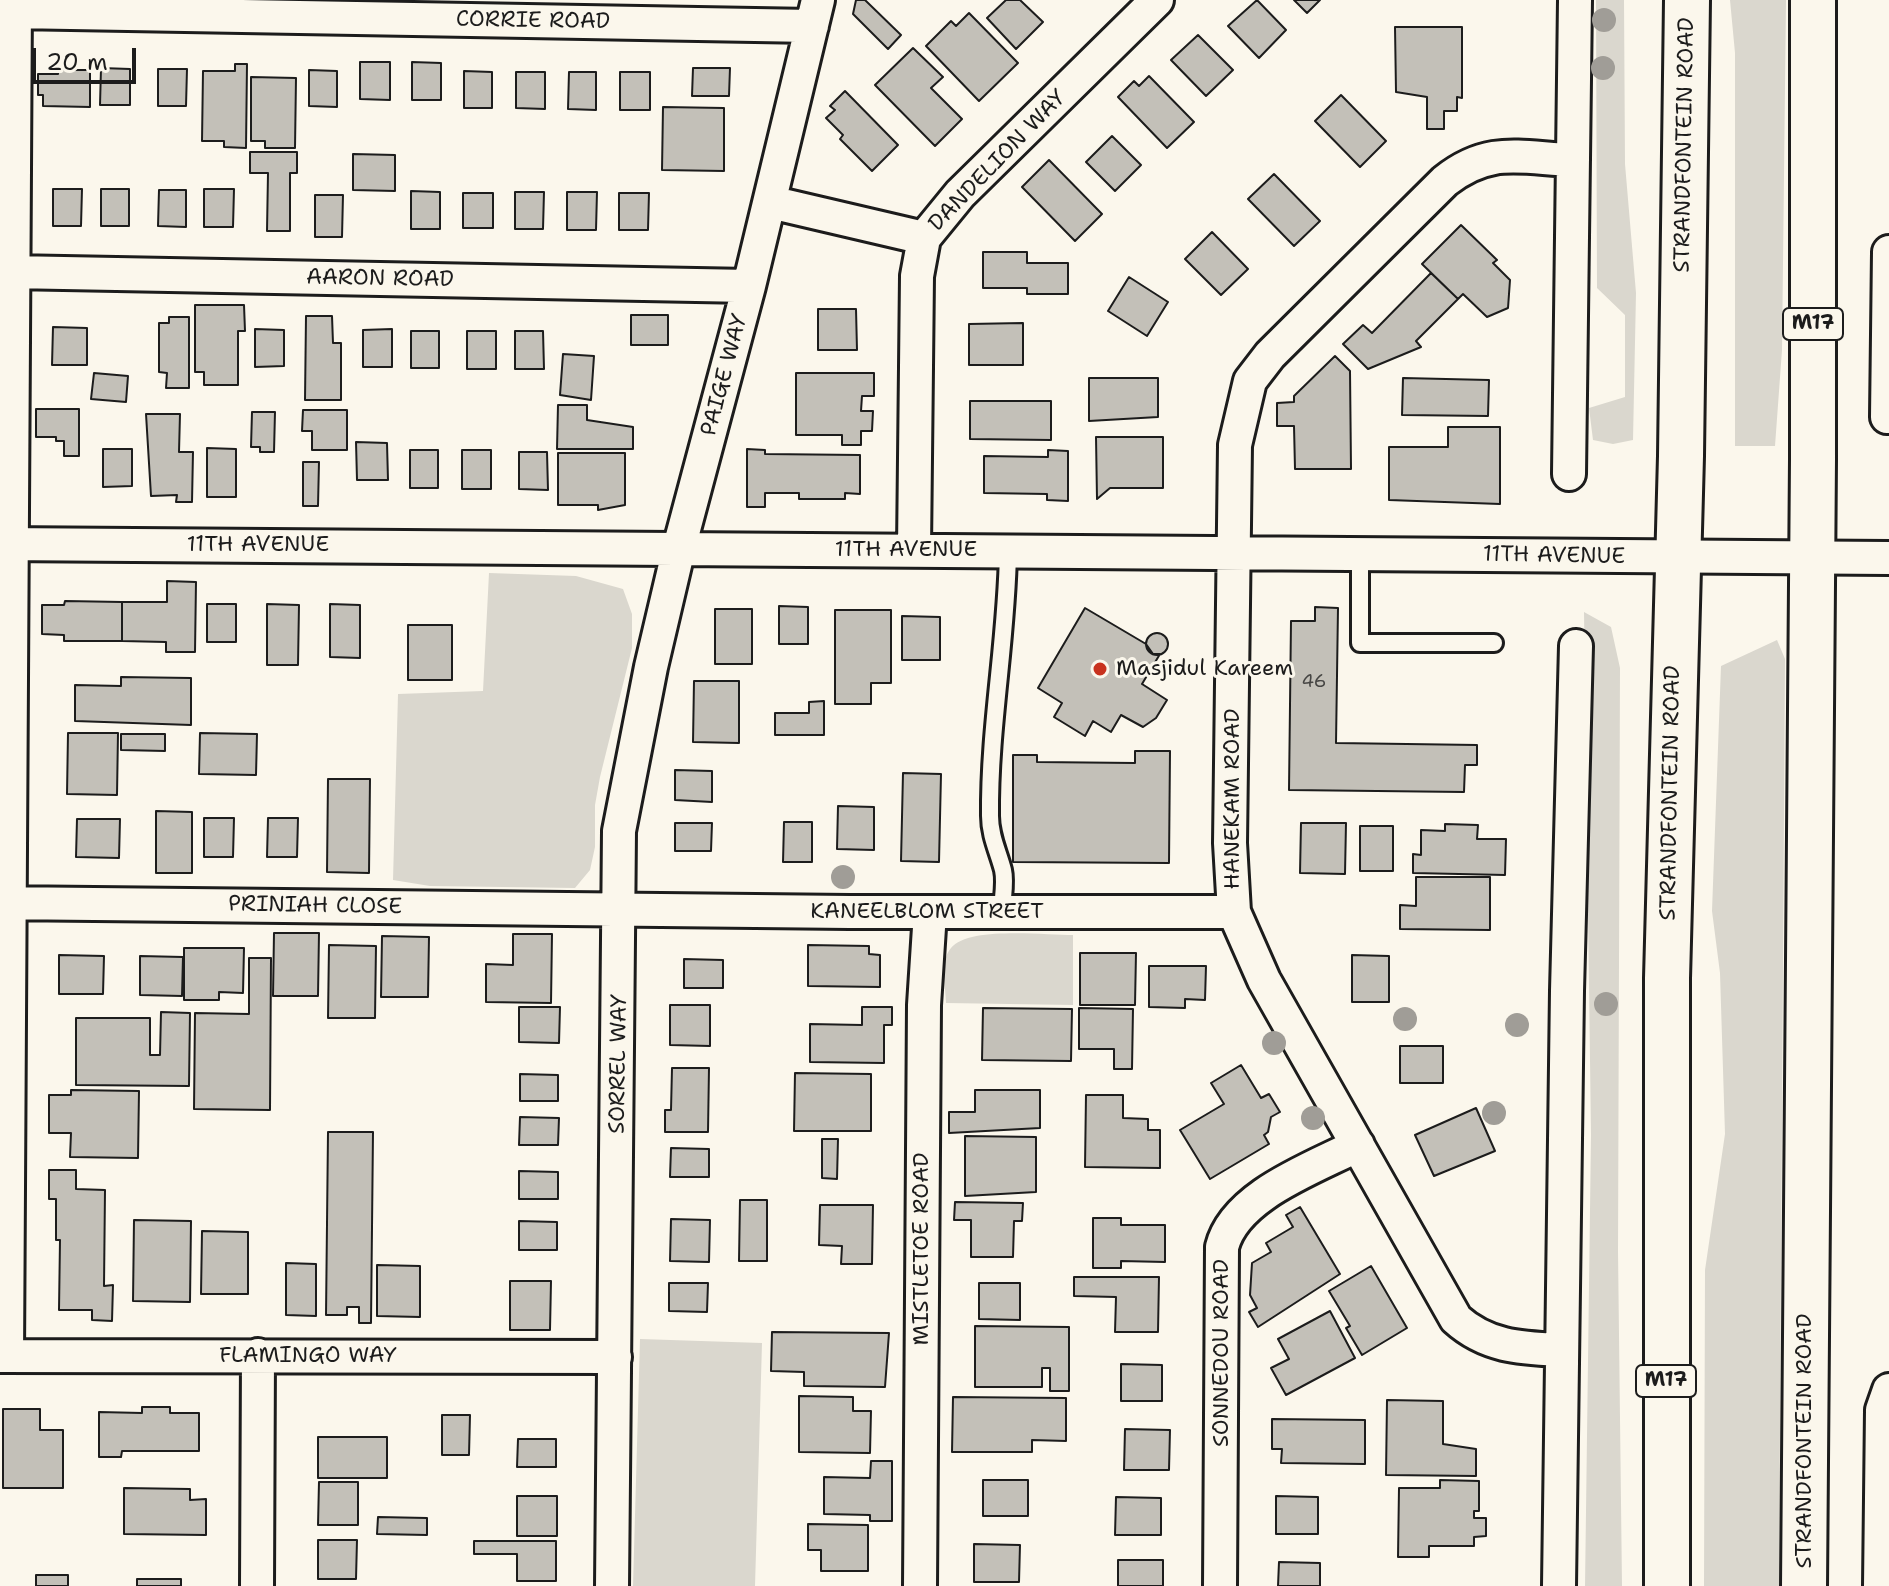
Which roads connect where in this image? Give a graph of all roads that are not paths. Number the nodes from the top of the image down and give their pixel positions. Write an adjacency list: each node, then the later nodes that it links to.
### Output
1 (1157, 0): 9 (street, DANDELION WAY)
2 (1575, 0): 7 (street)
3 (1687, 0): 21 (main road, STRANDFONTEIN ROAD / M17)
4 (1813, 0): 23 (main road, STRANDFONTEIN ROAD / M17)
5 (14, 6): 6 (street, CORRIE ROAD); 11 (street)
6 (815, 13): 8 (street, PAIGE WAY)
7 (1573, 160): 14 (street); 19 (street, HANEKAM ROAD)
8 (770, 202): 9 (street); 12 (street, PAIGE WAY)
9 (924, 238): 17 (street, DANDELION WAY)
10 (1889, 252): 13 (street)
11 (11, 272): 12 (street, AARON ROAD); 15 (street)
12 (749, 286): 16 (street, PAIGE WAY)
13 (1887, 417)
14 (1569, 474)
15 (5, 544): 16 (street, 11TH AVENUE); 26 (street)
16 (679, 548): 17 (street, 11TH AVENUE); 27 (street, SORREL WAY)
17 (914, 549): 18 (street, 11TH AVENUE)
18 (1008, 551): 19 (street, 11TH AVENUE); 30 (lane)
19 (1235, 552): 20 (street, 11TH AVENUE); 29 (street, HANEKAM ROAD)
20 (1360, 554): 21 (street, 11TH AVENUE); 24 (lane)
21 (1677, 558): 23 (street, 11TH AVENUE); 42 (main road, STRANDFONTEIN ROAD / M17)
22 (1889, 558): 23 (street, 11TH AVENUE)
23 (1811, 559): 43 (main road, STRANDFONTEIN ROAD / M17)
24 (1494, 643)
25 (1576, 646): 32 (street)
26 (4, 903): 27 (street, PRINIAH CLOSE); 34 (street)
27 (620, 908): 28 (street, KANEELBLOM STREET); 35 (street, SORREL WAY)
28 (930, 912): 30 (street, KANEELBLOM STREET); 39 (street, MISTLETOE ROAD)
29 (1234, 912): 30 (street, KANEELBLOM STREET); 31 (street, HANEKAM ROAD)
30 (1002, 913)
31 (1358, 1145): 32 (street, HANEKAM ROAD); 40 (street, SONNEDOU ROAD)
32 (1561, 1350): 41 (street)
33 (258, 1355): 34 (street, FLAMINGO WAY); 35 (street, FLAMINGO WAY); 37 (street)
34 (3, 1356)
35 (615, 1357): 38 (street, SORREL WAY)
36 (1889, 1390): 44 (street)
37 (257, 1586)
38 (612, 1586)
39 (920, 1586)
40 (1220, 1586)
41 (1559, 1586)
42 (1667, 1586)
43 (1804, 1586)
44 (1880, 1586)

